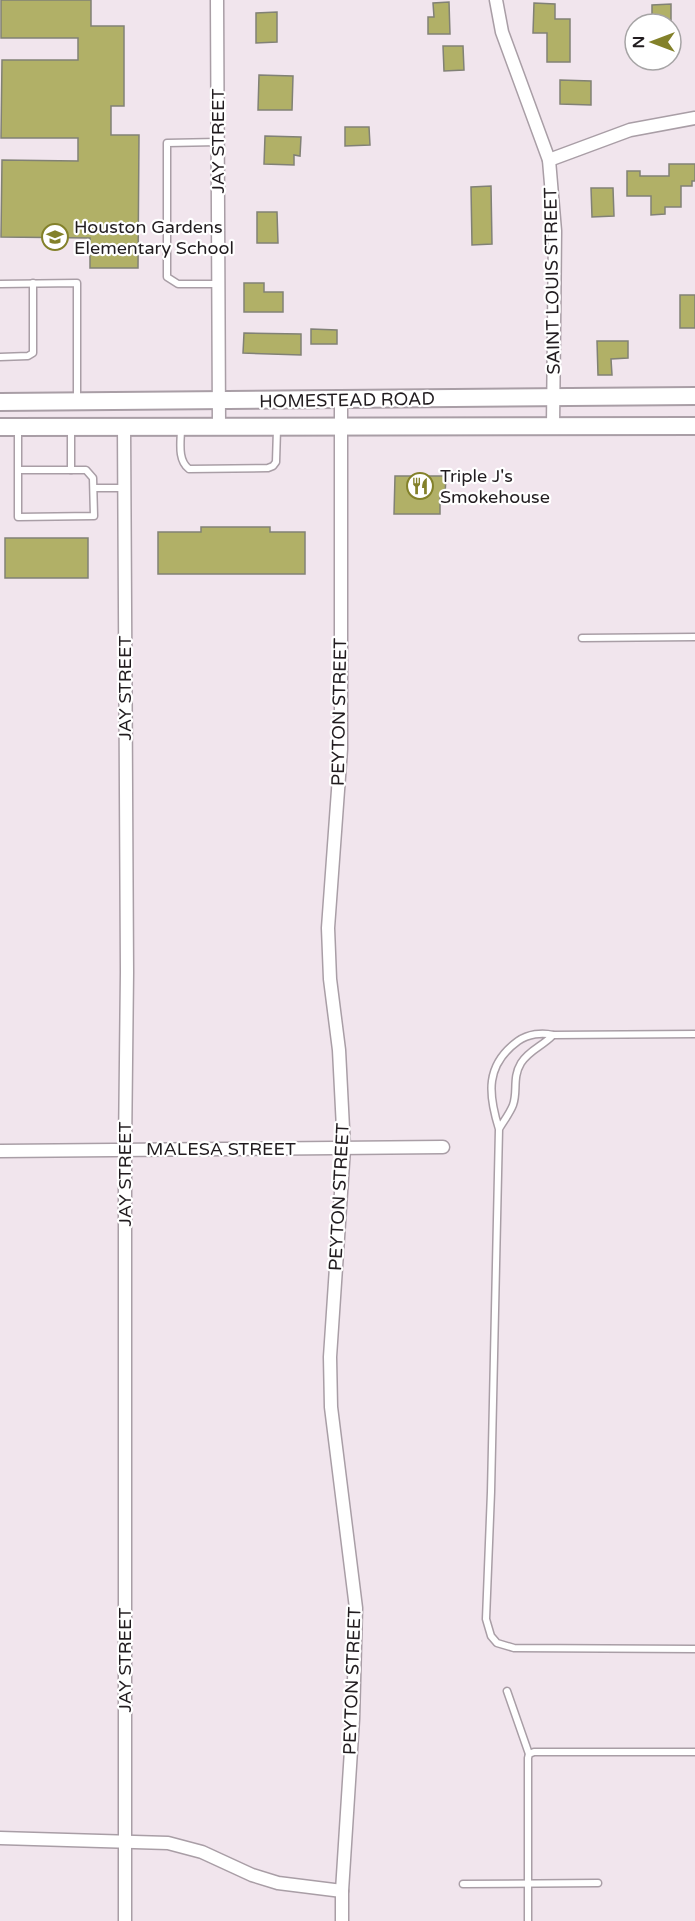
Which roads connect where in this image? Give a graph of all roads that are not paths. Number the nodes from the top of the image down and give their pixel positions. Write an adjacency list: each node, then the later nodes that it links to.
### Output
1 (217, 0): 4 (street, JAY STREET)
2 (496, 0): 5 (street, SAINT LOUIS STREET)
3 (695, 118): 5 (street)
4 (218, 142): 8 (street, JAY STREET); 8 (lane)
5 (549, 160): 11 (street, SAINT LOUIS STREET)
6 (33, 283): 7 (lane); 9 (lane); 12 (lane)
7 (0, 284)
8 (218, 284): 14 (street, JAY STREET)
9 (0, 357)
10 (695, 396): 11 (main road, HOMESTEAD ROAD)
11 (553, 397): 13 (main road, HOMESTEAD ROAD); 22 (street, SAINT LOUIS STREET)
12 (77, 400): 14 (main road, HOMESTEAD ROAD); 15 (main road, HOMESTEAD ROAD)
13 (340, 400): 14 (main road, HOMESTEAD ROAD); 21 (street, PEYTON STREET)
14 (219, 401): 16 (street, JAY STREET)
15 (0, 402)
16 (219, 425): 17 (main road, HOMESTEAD ROAD); 20 (main road, HOMESTEAD ROAD)
17 (277, 425): 20 (lane); 21 (main road, HOMESTEAD ROAD)
18 (72, 426): 19 (main road, HOMESTEAD ROAD); 25 (main road, HOMESTEAD ROAD); 27 (lane)
19 (124, 426): 20 (main road, HOMESTEAD ROAD); 29 (street, JAY STREET)
20 (181, 426)
21 (340, 426): 22 (main road, HOMESTEAD ROAD); 36 (street, PEYTON STREET)
22 (553, 426): 23 (main road, HOMESTEAD ROAD)
23 (695, 426)
24 (0, 427): 25 (main road, HOMESTEAD ROAD)
25 (18, 427): 26 (lane)
26 (18, 470): 27 (lane); 28 (lane)
27 (71, 470): 28 (lane)
28 (94, 488): 29 (lane)
29 (125, 488): 37 (street, JAY STREET)
30 (695, 637): 31 (lane)
31 (582, 638)
32 (695, 1034): 33 (lane)
33 (553, 1035): 34 (lane); 34 (lane)
34 (499, 1129): 39 (lane)
35 (443, 1147): 36 (street, MALESA STREET)
36 (344, 1148): 37 (street, MALESA STREET); 48 (street, PEYTON STREET)
37 (125, 1150): 38 (street, MALESA STREET); 44 (street, JAY STREET)
38 (0, 1151)
39 (695, 1649)
40 (507, 1691): 42 (lane)
41 (695, 1752): 42 (lane)
42 (529, 1754): 45 (lane)
43 (0, 1838): 44 (street)
44 (125, 1841): 48 (street); 49 (street, JAY STREET)
45 (528, 1883): 46 (lane); 47 (lane); 51 (lane)
46 (598, 1883)
47 (463, 1884)
48 (342, 1891): 50 (street, PEYTON STREET)
49 (125, 1921)
50 (342, 1921)
51 (528, 1921)

